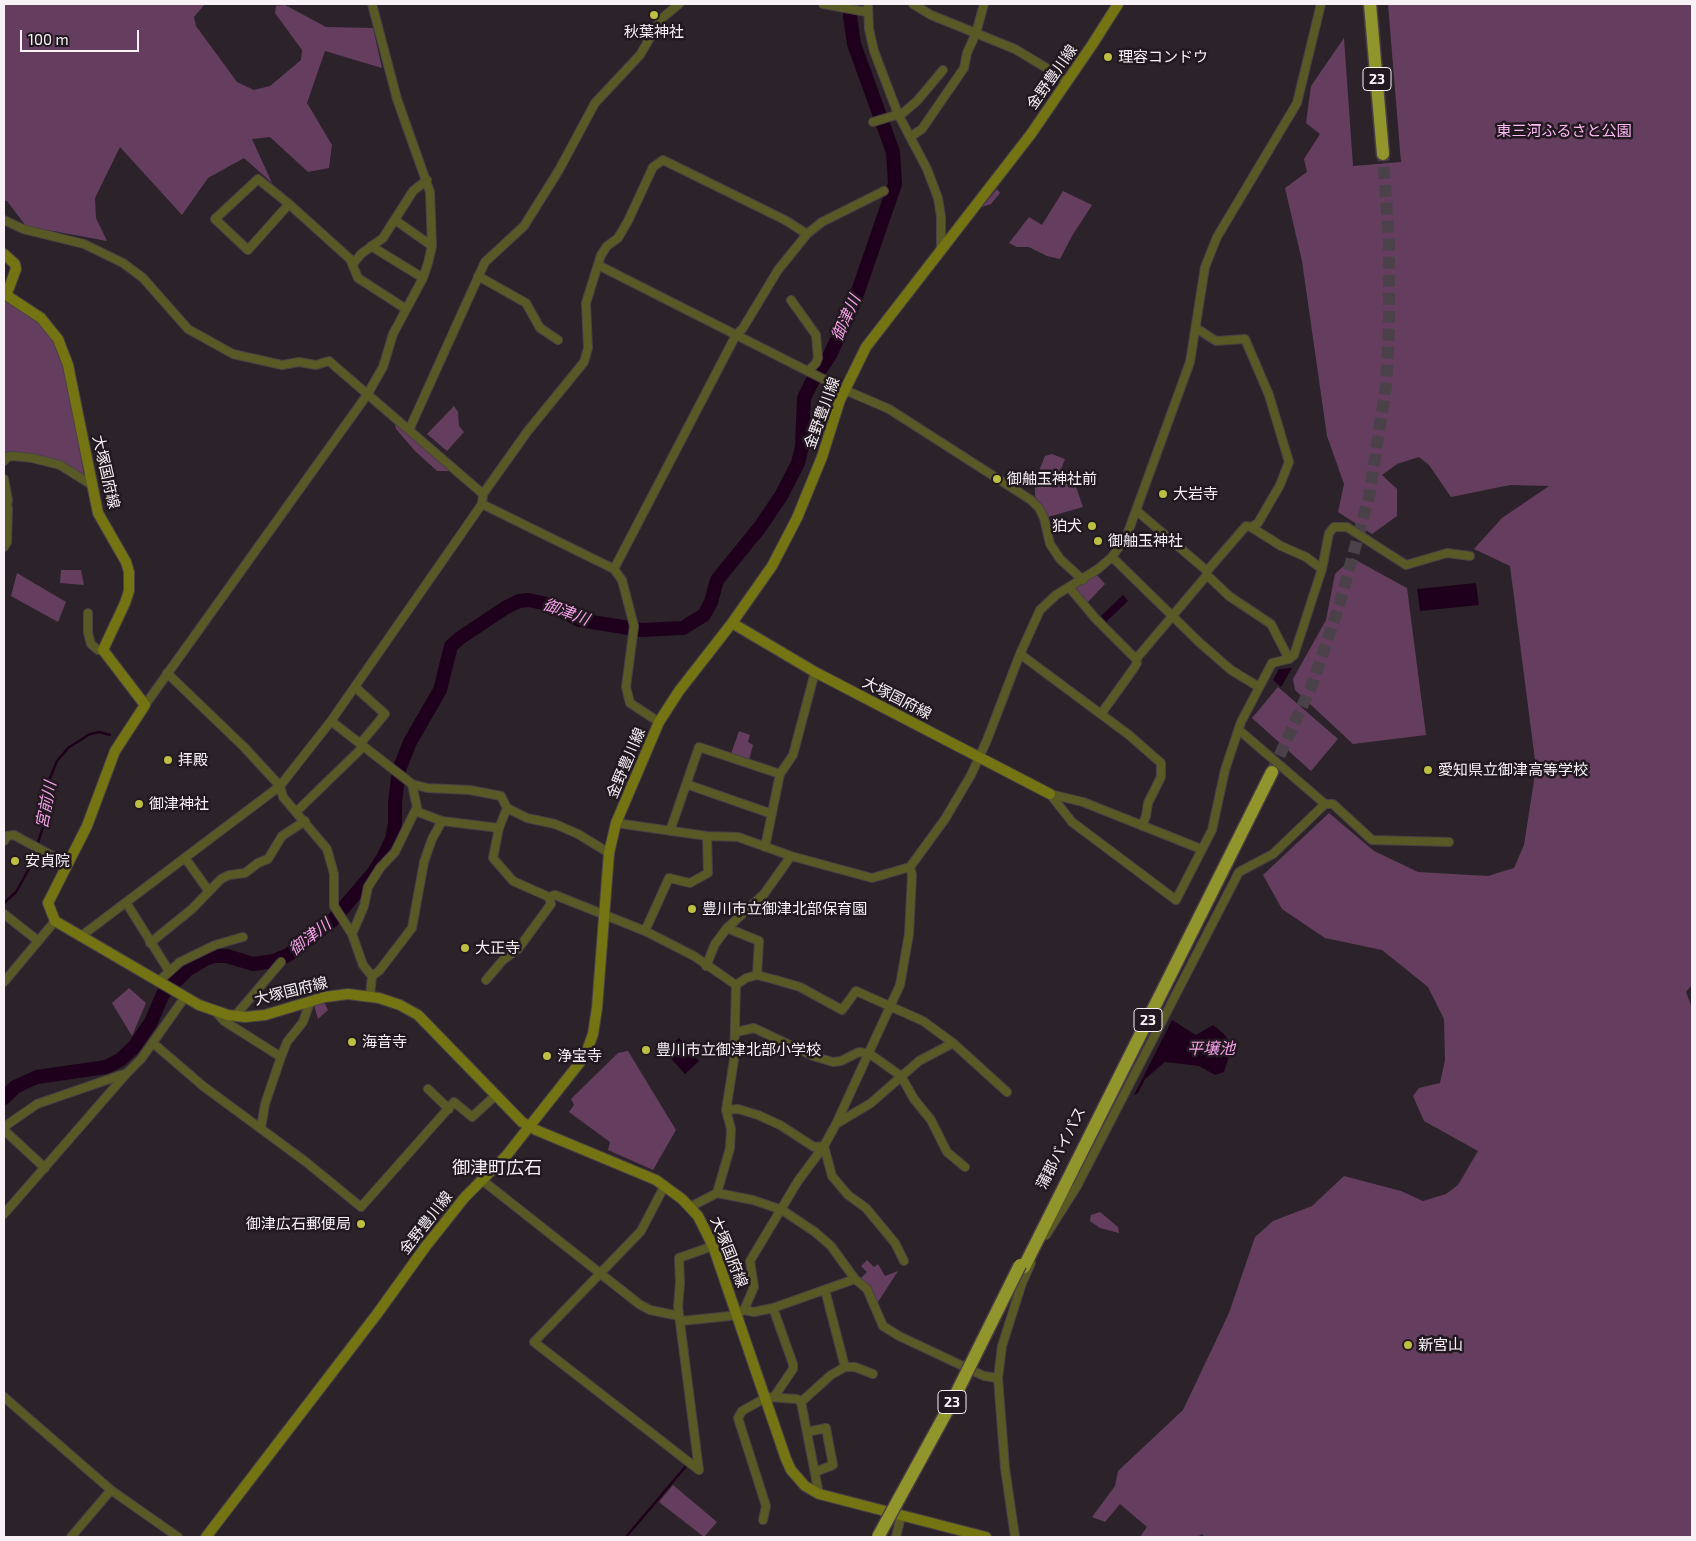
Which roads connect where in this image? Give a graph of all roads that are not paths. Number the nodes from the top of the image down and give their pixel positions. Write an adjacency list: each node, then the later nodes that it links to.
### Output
1 (372, 4): 18 (street)
2 (678, 4): 30 (street)
3 (823, 4): 10 (street)
4 (913, 4): 12 (street)
5 (984, 4): 12 (street)
6 (1118, 4): 14 (main road, 金野豊川線)
7 (1321, 4): 34 (street)
8 (1366, 4): 9 (highway, 23)
9 (1370, 4)
10 (846, 6): 11 (street)
11 (866, 9): 15 (street)
12 (976, 33): 14 (street); 17 (street)
13 (943, 70): 15 (street)
14 (1068, 81): 26 (main road, 金野豊川線)
15 (898, 114): 16 (street); 17 (street)
16 (873, 122)
17 (910, 137): 26 (street)
18 (426, 180): 22 (street); 25 (street)
19 (884, 192): 23 (street)
20 (289, 204): 20 (street); 28 (street)
21 (4, 220): 39 (street)
22 (395, 220): 24 (street); 25 (street)
23 (807, 234): 29 (street); 35 (street)
24 (371, 246): 28 (street); 31 (street)
25 (432, 246): 31 (street)
26 (941, 250): 38 (main road, 金野豊川線)
27 (4, 254): 43 (main road, 大塚国府線)
28 (353, 264): 33 (street)
29 (598, 265): 35 (street); 44 (street)
30 (478, 276): 36 (street); 40 (street)
31 (423, 278): 33 (street)
32 (791, 300): 37 (street)
33 (406, 309): 39 (street)
34 (1196, 328): 47 (street); 49 (street)
35 (736, 335): 37 (street); 53 (street)
36 (558, 340)
37 (810, 373): 38 (street)
38 (845, 390): 56 (street); 60 (main road, 金野豊川線)
39 (367, 395): 40 (street); 66 (street)
40 (409, 430): 44 (street)
41 (4, 461): 43 (street)
42 (4, 479): 46 (street)
43 (92, 485): 61 (main road, 大塚国府線)
44 (483, 494): 45 (street)
45 (482, 504): 53 (street); 67 (street)
46 (8, 508): 48 (street); 50 (street)
47 (1137, 511): 52 (street); 55 (street)
48 (4, 515)
49 (1252, 527): 54 (street); 55 (street)
50 (4, 547)
51 (1470, 556): 54 (street)
52 (1112, 557): 56 (street); 59 (street)
53 (614, 569): 72 (street)
54 (1322, 569): 64 (street)
55 (1207, 573): 59 (street); 64 (street)
56 (1082, 580): 57 (street)
57 (1069, 587): 62 (street); 63 (street)
58 (88, 613): 61 (street)
59 (1174, 616): 63 (street); 68 (street)
60 (732, 623): 65 (main road, 大塚国府線); 72 (main road, 金野豊川線)
61 (103, 650): 69 (main road)
62 (1020, 654): 70 (street); 75 (street)
63 (1136, 659): 70 (street)
64 (1289, 659): 68 (street)
65 (815, 672): 75 (main road, 大塚国府線); 77 (street)
66 (167, 673): 69 (street); 80 (street)
67 (355, 687): 71 (street); 74 (street)
68 (1259, 687): 73 (street)
69 (145, 704): 101 (main road)
70 (1101, 714): 90 (street)
71 (331, 721): 74 (street); 80 (street)
72 (660, 722): 89 (main road, 金野豊川線)
73 (1239, 730): 82 (street); 97 (street)
74 (361, 745): 78 (street); 85 (street)
75 (979, 757): 81 (main road, 大塚国府線); 102 (street)
76 (1269, 772): 158 (highway, 蒲郡バイパス / 23)
77 (780, 774): 79 (street); 86 (street)
78 (412, 784): 83 (street); 84 (street)
79 (686, 784): 86 (street); 92 (street)
80 (280, 786): 85 (street); 100 (street)
81 (1050, 794): 90 (street); 97 (street)
82 (1325, 804): 95 (street); 167 (street)
83 (507, 808): 91 (street); 98 (street)
84 (416, 809): 87 (street); 111 (street)
85 (296, 812): 88 (street)
86 (772, 814): 96 (street)
87 (442, 821): 91 (street); 119 (street)
88 (305, 822): 103 (street); 111 (street)
89 (616, 823): 92 (street); 98 (main road, 金野豊川線)
90 (1142, 826): 97 (street)
91 (499, 828): 104 (street)
92 (670, 831): 93 (street)
93 (707, 836): 96 (street); 110 (street)
94 (4, 841): 101 (street)
95 (1449, 842)
96 (764, 847): 99 (street)
97 (1201, 849)
98 (609, 853): 107 (main road, 金野豊川線)
99 (791, 856): 102 (street); 109 (street)
100 (185, 858): 103 (street); 105 (street)
101 (67, 864): 108 (main road)
102 (910, 867): 128 (street)
103 (208, 890): 115 (street)
104 (550, 897): 107 (street); 121 (street)
105 (127, 904): 112 (street); 115 (street)
106 (4, 914): 114 (street)
107 (604, 915): 110 (street); 144 (main road, 金野豊川線)
108 (55, 921): 112 (main road, 大塚国府線); 114 (street)
109 (727, 928): 117 (street); 120 (street)
110 (645, 930): 117 (street)
111 (352, 934): 119 (street)
112 (80, 937): 123 (main road, 大塚国府線)
113 (243, 937): 118 (street)
114 (38, 940): 122 (street)
115 (150, 943): 118 (street)
116 (281, 962): 130 (street)
117 (706, 966): 124 (street)
118 (170, 971): 123 (street)
119 (372, 976): 125 (street)
120 (757, 976): 124 (street); 128 (street)
121 (486, 980)
122 (4, 982)
123 (165, 985): 126 (main road, 大塚国府線)
124 (736, 985): 131 (street)
125 (370, 996): 127 (main road, 大塚国府線); 140 (main road, 大塚国府線)
126 (185, 997): 129 (main road, 大塚国府線); 132 (street)
127 (310, 1002): 130 (main road, 大塚国府線); 135 (street)
128 (890, 1006): 133 (street); 134 (street)
129 (215, 1011): 130 (main road, 大塚国府線); 135 (street)
130 (235, 1016)
131 (736, 1032): 134 (street); 142 (street)
132 (153, 1043): 136 (street); 146 (street)
133 (953, 1043): 137 (street); 139 (street)
134 (870, 1054): 137 (street); 143 (street)
135 (281, 1057): 146 (street)
136 (127, 1072): 145 (street); 149 (street)
137 (900, 1076): 143 (street); 148 (street)
138 (428, 1089): 141 (street)
139 (1007, 1092)
140 (496, 1095): 141 (street); 144 (main road, 大塚国府線)
141 (449, 1109): 146 (street)
142 (726, 1110): 147 (street); 152 (street)
143 (836, 1124): 147 (street)
144 (529, 1126): 150 (main road, 金野豊川線); 151 (main road, 大塚国府線)
145 (4, 1128): 149 (street)
146 (261, 1128)
147 (824, 1146): 154 (street); 157 (street)
148 (965, 1167)
149 (45, 1168): 155 (street)
150 (482, 1180): 159 (street); 179 (main road, 金野豊川線)
151 (665, 1186): 153 (main road, 大塚国府線); 159 (street)
152 (717, 1193): 153 (street); 154 (street)
153 (690, 1207): 156 (main road, 大塚国府線)
154 (782, 1210): 160 (street); 163 (street)
155 (4, 1214)
156 (713, 1246): 163 (main road, 大塚国府線); 164 (street)
157 (904, 1261)
158 (1022, 1266): 180 (highway, 蒲郡バイパス / 23, bridge); 181 (highway, 蒲郡バイパス / 23)
159 (600, 1273): 164 (street); 164 (street)
160 (855, 1280): 161 (street); 167 (street)
161 (825, 1290): 162 (street); 165 (street)
162 (773, 1308): 163 (street); 169 (street)
163 (741, 1312): 164 (street); 169 (main road, 大塚国府線)
164 (680, 1318)
165 (845, 1367): 166 (street); 170 (street)
166 (873, 1374)
167 (998, 1378): 184 (street)
168 (4, 1397): 173 (street)
169 (770, 1397): 170 (street); 174 (main road, 大塚国府線); 176 (street)
170 (801, 1402): 171 (street)
171 (807, 1432): 172 (street); 172 (street)
172 (815, 1472): 174 (street)
173 (112, 1490): 177 (street); 178 (street)
174 (819, 1494): 175 (main road, 大塚国府線)
175 (901, 1516): 182 (street); 183 (main road, 大塚国府線)
176 (763, 1520)
177 (71, 1537)
178 (178, 1537)
179 (206, 1537)
180 (878, 1537)
181 (883, 1537)
182 (896, 1537)
183 (986, 1537)
184 (1015, 1537)

